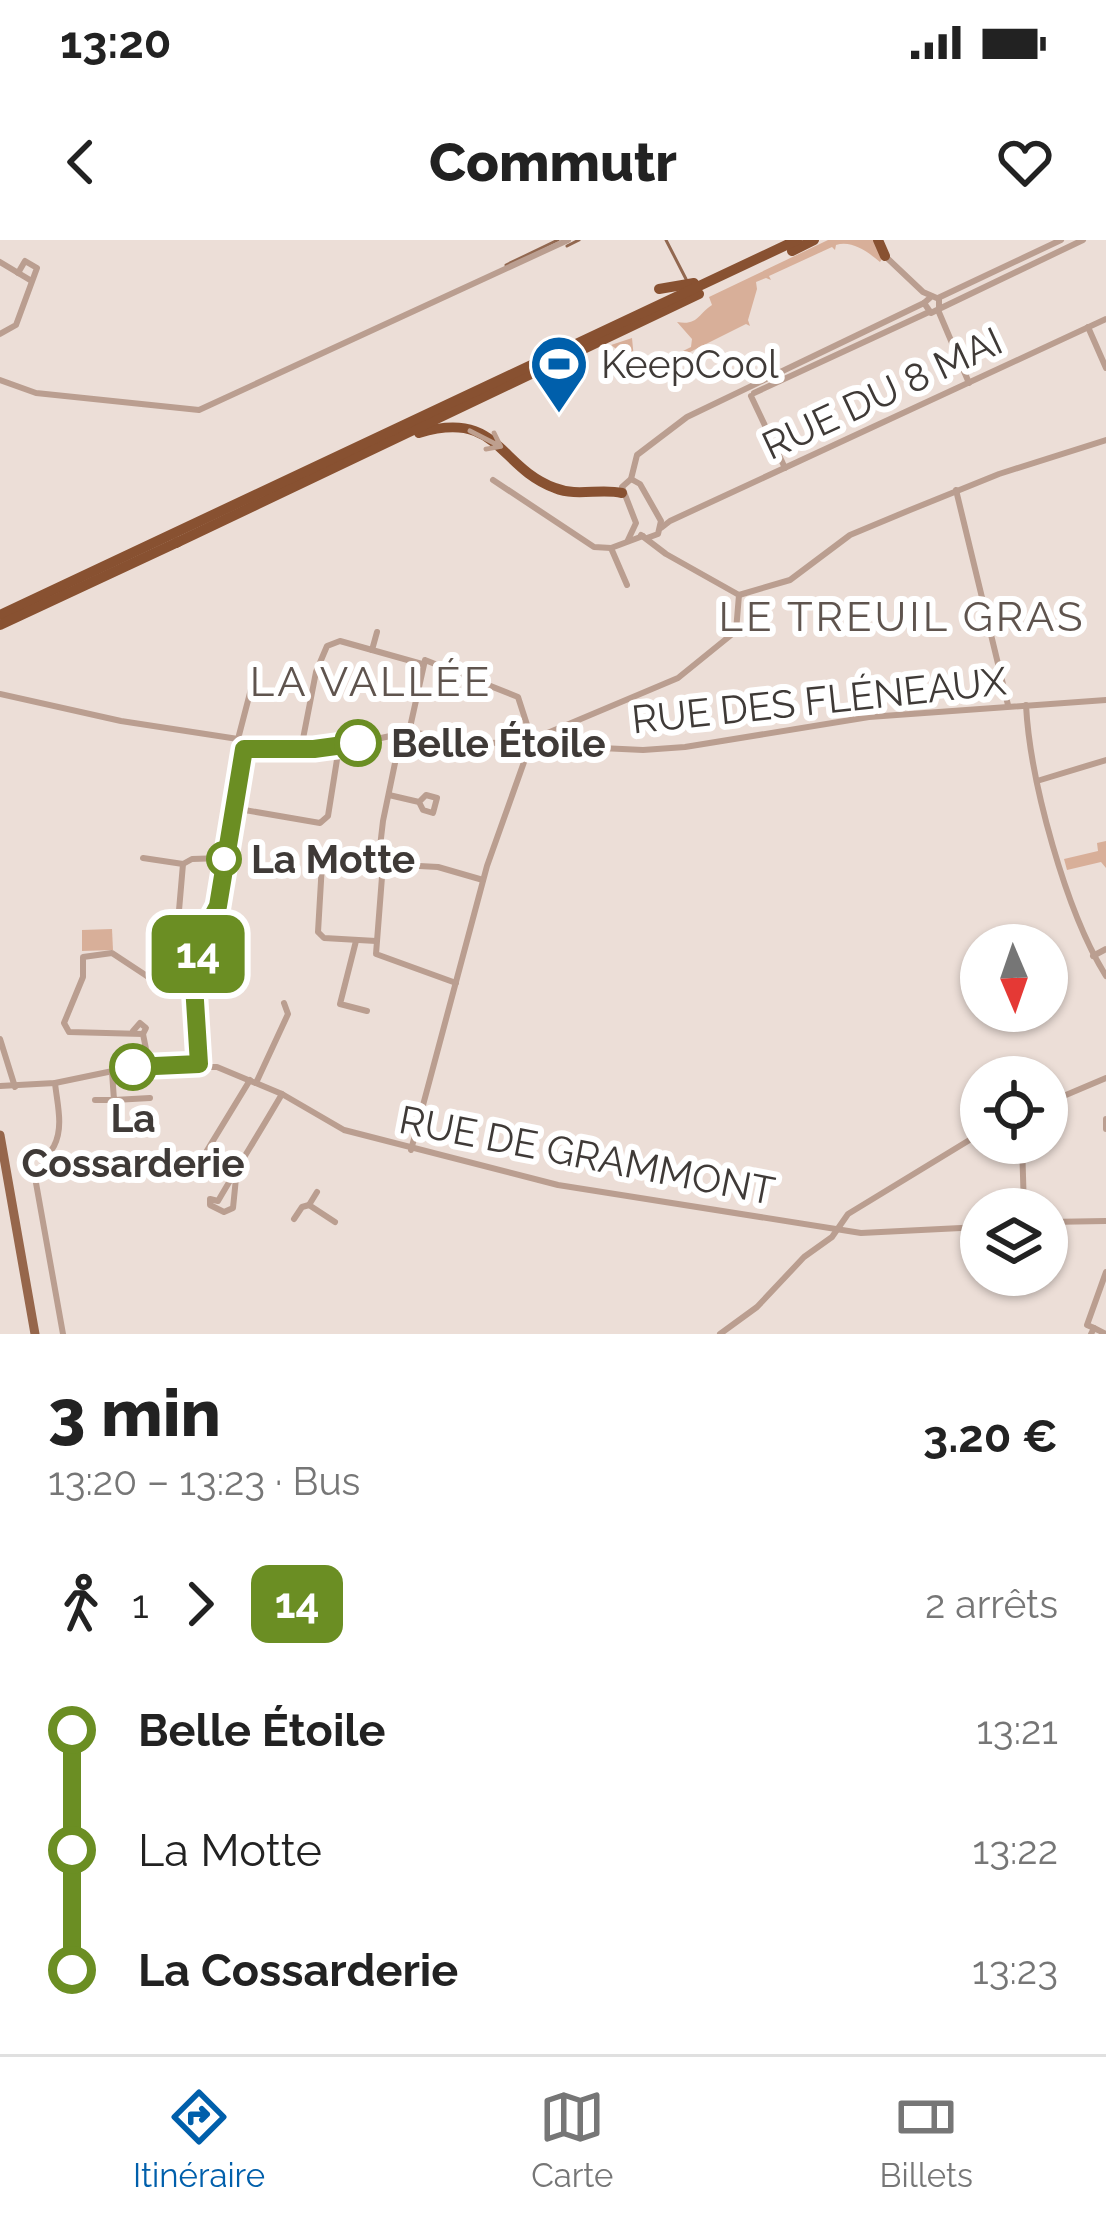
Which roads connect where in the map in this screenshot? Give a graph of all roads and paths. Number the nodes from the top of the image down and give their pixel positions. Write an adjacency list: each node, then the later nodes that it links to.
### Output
1 (568, 240): 21 (street)
2 (797, 240): 10 (highway)
3 (814, 240): 36 (highway)
4 (878, 240): 7 (highway)
5 (1061, 240): 13 (street)
6 (1083, 240): 14 (street)
7 (885, 256): 13 (street)
8 (0, 262): 9 (street)
9 (17, 273): 11 (street); 11 (street)
10 (715, 279): 12 (highway); 20 (highway)
11 (30, 280): 17 (street)
12 (659, 289)
13 (928, 298): 14 (street); 14 (street); 23 (street)
14 (936, 313): 22 (street); 23 (street)
15 (1106, 319): 16 (street, RUE DU 8 MAI)
16 (1088, 327): 19 (street); 22 (street, RUE DU 8 MAI)
17 (0, 334)
18 (551, 340): 20 (highway)
19 (1106, 368)
20 (519, 370): 41 (highway)
21 (0, 380)
22 (969, 382): 25 (street, RUE DU 8 MAI)
23 (750, 392): 25 (street); 26 (street)
24 (1106, 440): 28 (street)
25 (785, 468): 31 (street, RUE DU 8 MAI)
26 (631, 479): 29 (street); 30 (street)
27 (493, 480): 37 (street)
28 (956, 490): 40 (street); 49 (street)
29 (622, 493): 32 (street); 36 (highway, one-way to 29)
30 (656, 515): 31 (street); 32 (street); 33 (street)
31 (682, 515): 33 (street)
32 (636, 525): 34 (street); 35 (street)
33 (660, 531): 34 (street); 38 (street)
34 (645, 537): 35 (street); 38 (street)
35 (628, 540): 37 (street)
36 (176, 543): 42 (highway)
37 (611, 548): 39 (street)
38 (666, 554): 40 (street)
39 (627, 585)
40 (740, 595): 53 (street)
41 (0, 615)
42 (0, 625)
43 (377, 632): 44 (street)
44 (372, 650): 45 (street); 56 (street)
45 (423, 664): 51 (street); 53 (street)
46 (257, 666): 52 (street)
47 (0, 694): 52 (street)
48 (1106, 700): 50 (street, RUE DES FLÉNEAUX)
49 (1008, 705): 50 (street, RUE DES FLÉNEAUX); 53 (street, RUE DES FLÉNEAUX)
50 (1026, 705): 58 (street)
51 (405, 733): 53 (street, RUE DES FLÉNEAUX); 54 (street, RUE DES FLÉNEAUX); 59 (street)
52 (238, 739): 55 (street)
53 (532, 741): 66 (street)
54 (339, 747): 56 (street, RUE DES FLÉNEAUX); 61 (street)
55 (244, 749): 56 (street, RUE DES FLÉNEAUX); 61 (street)
56 (302, 749)
57 (1106, 761): 58 (street)
58 (1036, 781): 71 (street)
59 (389, 795): 60 (street); 65 (street)
60 (418, 802)
61 (233, 808): 63 (street)
62 (143, 858): 64 (street)
63 (224, 858): 64 (street); 67 (street)
64 (182, 863): 67 (street)
65 (381, 864): 66 (street); 68 (street); 69 (street)
66 (483, 880): 73 (street)
67 (202, 936): 74 (street)
68 (356, 940): 69 (street); 76 (street)
69 (376, 941): 73 (street)
70 (1106, 949): 71 (street)
71 (1093, 956): 72 (street)
72 (1106, 976)
73 (457, 983): 95 (street)
74 (194, 985): 78 (street); 79 (street)
75 (284, 1003): 82 (street)
76 (367, 1011)
77 (0, 1039): 85 (street)
78 (199, 1064): 79 (street, RUE DE GRAMMONT); 82 (street, RUE DE GRAMMONT)
79 (149, 1066): 80 (street, RUE DE GRAMMONT)
80 (112, 1072): 83 (street, RUE DE GRAMMONT); 90 (street)
81 (1106, 1078): 87 (street)
82 (253, 1081): 86 (street, RUE DE GRAMMONT); 96 (street)
83 (55, 1083): 85 (street, RUE DE GRAMMONT); 109 (street)
84 (1, 1086): 85 (street, RUE DE GRAMMONT)
85 (15, 1087)
86 (282, 1094): 95 (street, RUE DE GRAMMONT); 97 (street)
87 (1068, 1094)
88 (150, 1099): 90 (street)
89 (95, 1100): 90 (street)
90 (113, 1100)
91 (1106, 1119): 92 (street)
92 (1106, 1130)
93 (0, 1136): 108 (main road)
94 (960, 1146): 104 (street)
95 (412, 1150): 104 (street, RUE DE GRAMMONT)
96 (200, 1162)
97 (237, 1168): 97 (street)
98 (317, 1192): 99 (street)
99 (309, 1205): 100 (street); 102 (street)
100 (294, 1219)
101 (1106, 1221): 103 (street)
102 (335, 1222)
103 (1068, 1222)
104 (838, 1228): 105 (street, RUE DE GRAMMONT); 110 (street)
105 (960, 1228)
106 (1106, 1272): 107 (street)
107 (1092, 1331): 111 (street)
108 (35, 1334)
109 (62, 1334)
110 (720, 1334)
111 (1106, 1334)

